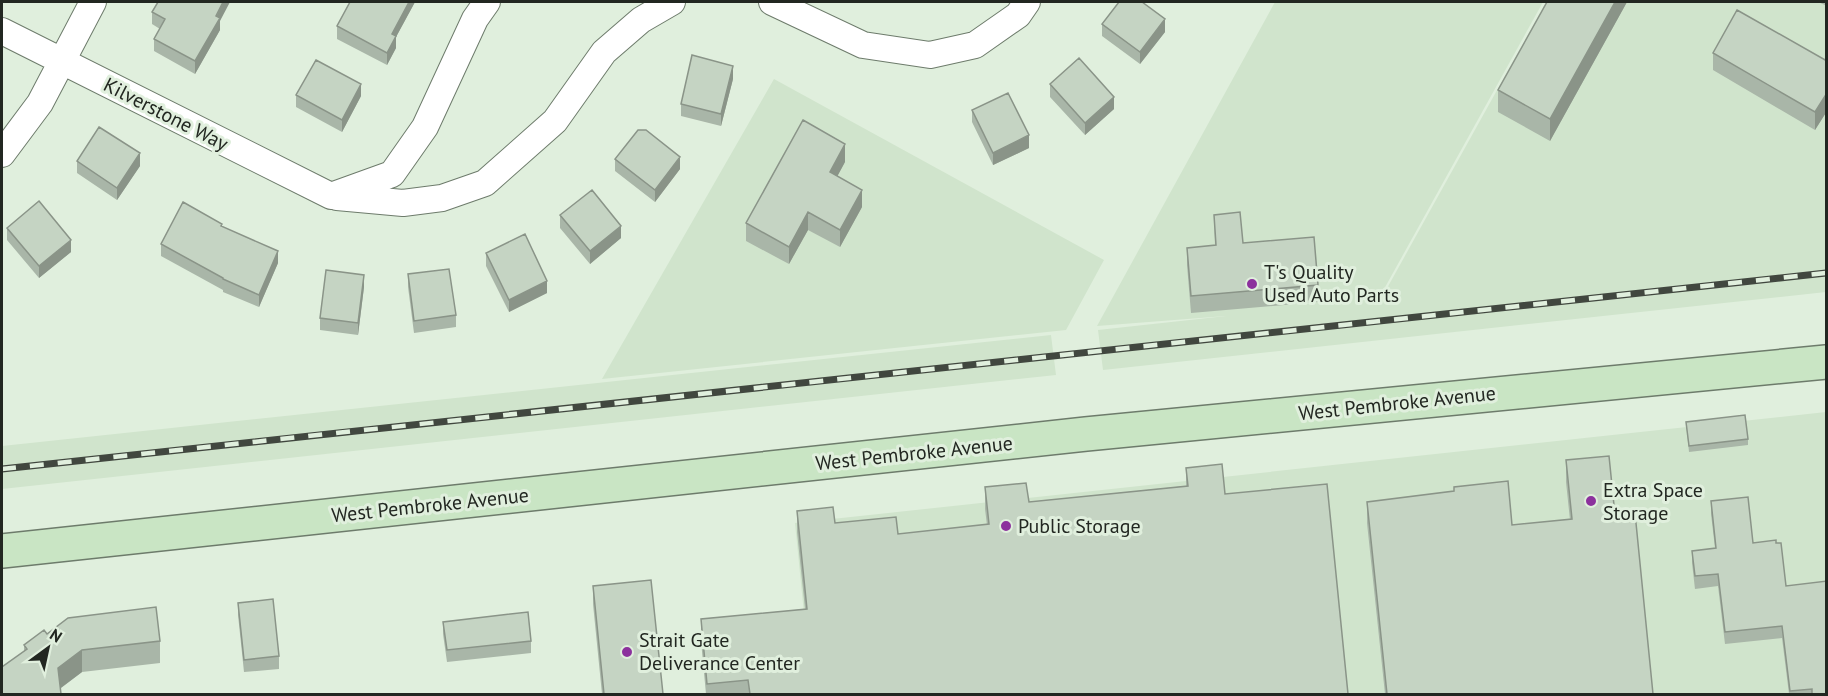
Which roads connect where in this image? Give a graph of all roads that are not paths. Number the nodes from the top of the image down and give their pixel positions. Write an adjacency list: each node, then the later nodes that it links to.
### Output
1 (93, 2): 7 (street)
2 (487, 2): 9 (street)
3 (672, 2): 9 (street, Kilverstone Way)
4 (772, 2): 5 (street)
5 (1027, 2)
6 (2, 31): 7 (street, Kilverstone Way)
7 (61, 62): 8 (street); 9 (street, Kilverstone Way)
8 (2, 154)
9 (331, 196)
10 (1827, 362): 11 (main road, West Pembroke Avenue)
11 (2, 551)

